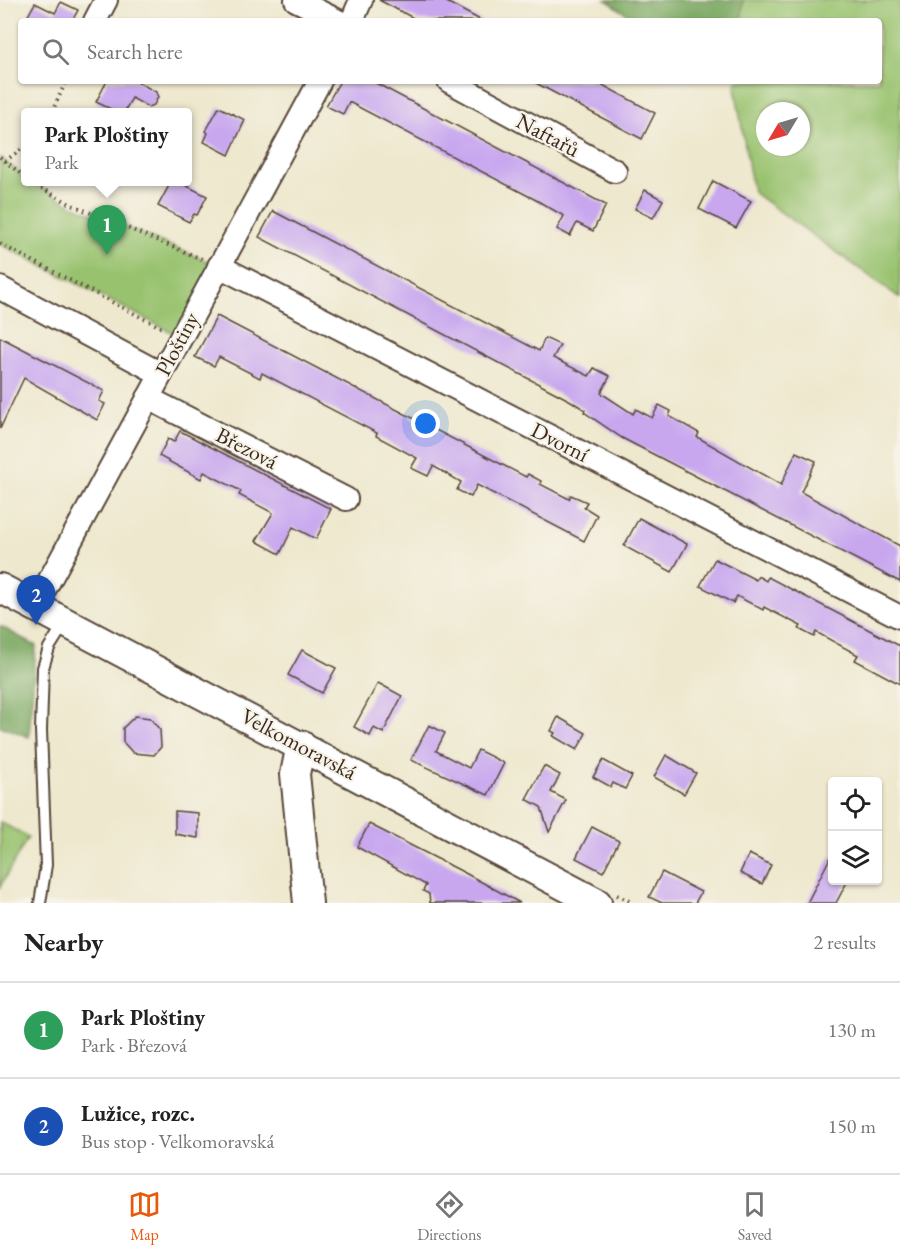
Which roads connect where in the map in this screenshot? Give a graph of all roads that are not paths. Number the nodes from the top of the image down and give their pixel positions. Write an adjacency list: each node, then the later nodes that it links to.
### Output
1 (106, 0): 4 (street)
2 (296, 0): 5 (street)
3 (361, 0): 6 (street)
4 (97, 18)
5 (332, 18)
6 (353, 18)
7 (318, 84): 10 (street, Ploštiny)
8 (455, 84): 9 (street, Naftařů)
9 (615, 171)
10 (219, 266): 12 (street, Ploštiny); 17 (street, Dvorní)
11 (0, 288): 12 (street)
12 (161, 374): 13 (street, Ploštiny)
13 (148, 398): 14 (street, Březová); 16 (street, Ploštiny)
14 (346, 499)
15 (0, 588): 16 (street, Velkomoravská)
16 (35, 607): 18 (street, Velkomoravská)
17 (900, 617)
18 (65, 622): 19 (street, Velkomoravská); 20 (lane)
19 (301, 745): 21 (street); 22 (street, Velkomoravská)
20 (40, 903)
21 (308, 903)
22 (597, 903)

